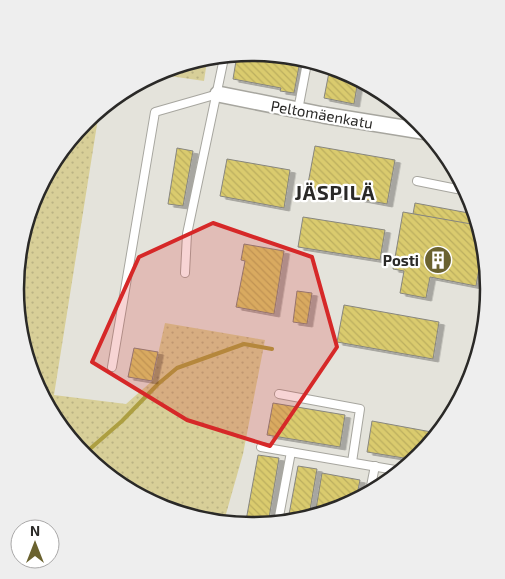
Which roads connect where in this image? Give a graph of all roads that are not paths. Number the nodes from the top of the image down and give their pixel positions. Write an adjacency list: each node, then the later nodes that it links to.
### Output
1 (223, 63): 3 (lane)
2 (307, 68): 4 (lane)
3 (218, 94): 4 (street, Peltomäenkatu); 8 (lane); 9 (lane)
4 (298, 110): 5 (street, Peltomäenkatu)
5 (416, 130)
6 (417, 181): 7 (lane)
7 (459, 189)
8 (185, 273)
9 (112, 367)
10 (280, 394): 13 (lane)
11 (262, 447): 12 (lane)
12 (291, 452): 13 (lane); 17 (lane)
13 (352, 462): 14 (lane)
14 (374, 466): 15 (lane); 16 (lane)
15 (394, 470)
16 (371, 486)
17 (279, 516)

